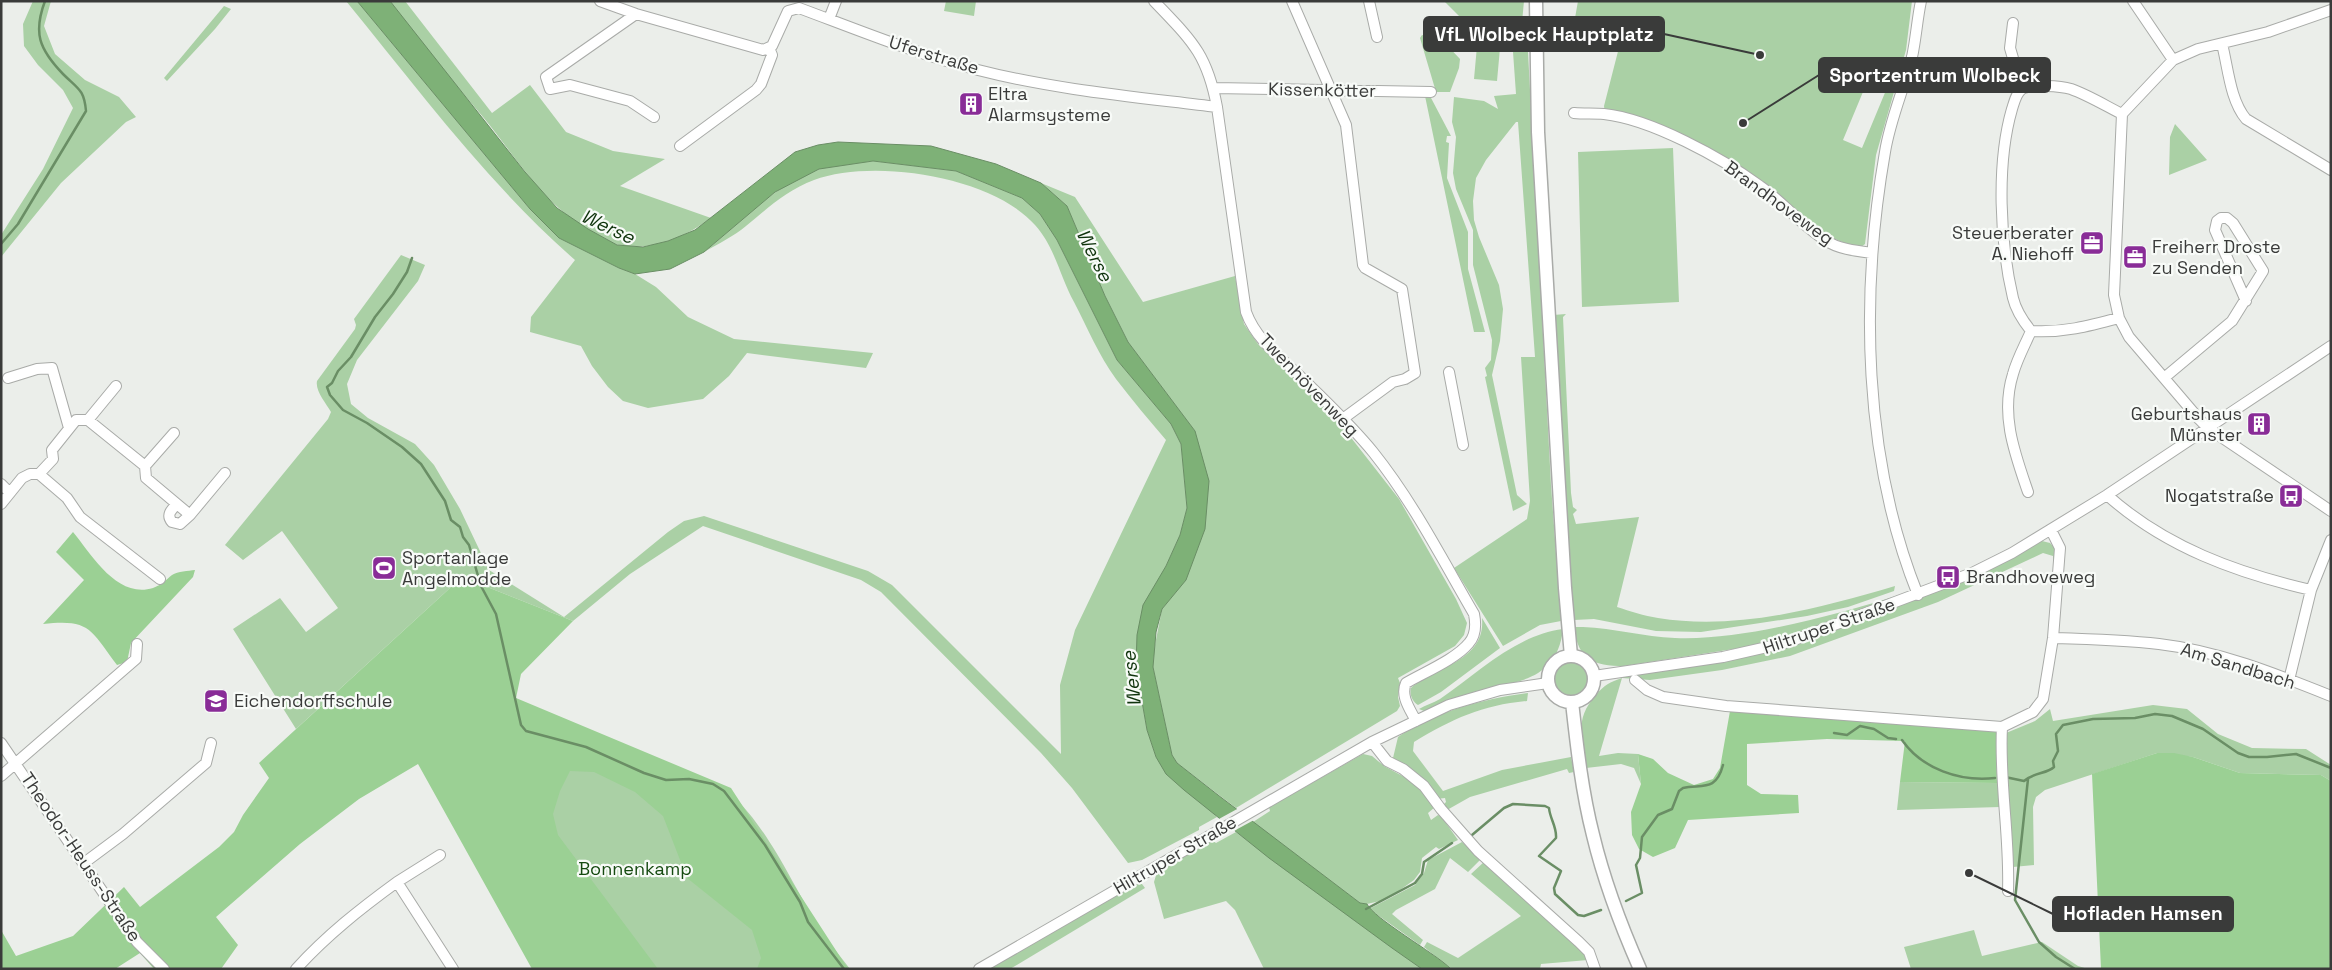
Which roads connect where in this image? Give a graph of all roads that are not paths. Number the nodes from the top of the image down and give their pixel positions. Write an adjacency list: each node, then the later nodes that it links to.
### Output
1 (600, 1): 10 (street)
2 (836, 1): 11 (street)
3 (1154, 1): 17 (street, Twenhövenweg)
4 (1292, 1): 19 (street)
5 (1369, 1): 13 (street)
6 (1536, 1): 60 (main road)
7 (1921, 1): 27 (street)
8 (2133, 1): 16 (street)
9 (2331, 10): 14 (street)
10 (636, 14): 15 (street); 24 (street)
11 (829, 19): 15 (street, Uferstraße); 21 (street, Uferstraße)
12 (2013, 23): 18 (street)
13 (1377, 37)
14 (2222, 44): 16 (street); 26 (street)
15 (768, 48): 25 (street, Uferstraße)
16 (2173, 60): 23 (street)
17 (1214, 88): 19 (street, Kissenkötter); 21 (street, Twenhövenweg)
18 (2022, 89): 23 (street); 30 (street)
19 (1330, 90): 20 (street, Kissenkötter); 36 (street)
20 (1431, 92)
21 (1217, 107): 36 (street, Twenhövenweg)
22 (1574, 113): 27 (street, Brandhoveweg)
23 (2122, 114): 29 (street)
24 (654, 117)
25 (680, 146)
26 (2331, 170)
27 (1872, 253): 57 (street)
28 (2246, 301): 28 (street); 34 (street)
29 (2119, 318): 30 (street); 34 (street)
30 (2031, 331): 46 (street)
31 (2331, 346): 39 (street, Hiltruper Straße)
32 (1448, 372): 41 (street)
33 (8, 378): 38 (street)
34 (2164, 378): 39 (street)
35 (116, 386): 37 (street)
36 (1344, 418): 67 (street, Twenhövenweg)
37 (88, 420): 38 (street); 42 (street)
38 (69, 428): 44 (street)
39 (2208, 428): 48 (street, Hiltruper Straße); 51 (street)
40 (174, 432): 42 (street)
41 (1463, 445)
42 (145, 466): 50 (street)
43 (225, 473): 52 (street)
44 (39, 474): 47 (street); 55 (street)
45 (1, 484): 47 (street)
46 (2028, 492)
47 (10, 493): 49 (street)
48 (2107, 495): 53 (street, Hiltruper Straße); 56 (street)
49 (1, 504)
50 (177, 504): 52 (street); 52 (street)
51 (2331, 511)
52 (190, 514)
53 (2051, 530): 57 (street, Hiltruper Straße); 58 (street)
54 (2331, 540): 56 (street)
55 (160, 580)
56 (2312, 590): 63 (street)
57 (1918, 595): 61 (street, Hiltruper Straße)
58 (2053, 638): 63 (street, Am Sandbach); 68 (street)
59 (137, 644): 72 (street)
60 (1571, 656): 61 (main road); 64 (main road)
61 (1594, 676): 66 (main road)
62 (1635, 680): 68 (street)
63 (2289, 680): 65 (street, Am Sandbach)
64 (1548, 683): 66 (main road); 67 (street, Hiltruper Straße)
65 (2331, 696)
66 (1572, 702): 83 (main road)
67 (1416, 721): 69 (street, Hiltruper Straße)
68 (2002, 727): 77 (street)
69 (1372, 742): 81 (street, Hiltruper Straße); 82 (street)
70 (1, 743): 72 (street, Theodor-Heuss-Straße)
71 (211, 743): 75 (street)
72 (16, 763): 73 (street); 75 (street, Theodor-Heuss-Straße)
73 (1, 776)
74 (440, 855): 76 (street)
75 (84, 863): 78 (street, Theodor-Heuss-Straße)
76 (397, 882): 79 (street); 80 (street)
77 (2008, 891)
78 (164, 969)
79 (296, 969)
80 (453, 969)
81 (979, 969)
82 (1595, 969)
83 (1640, 969)

